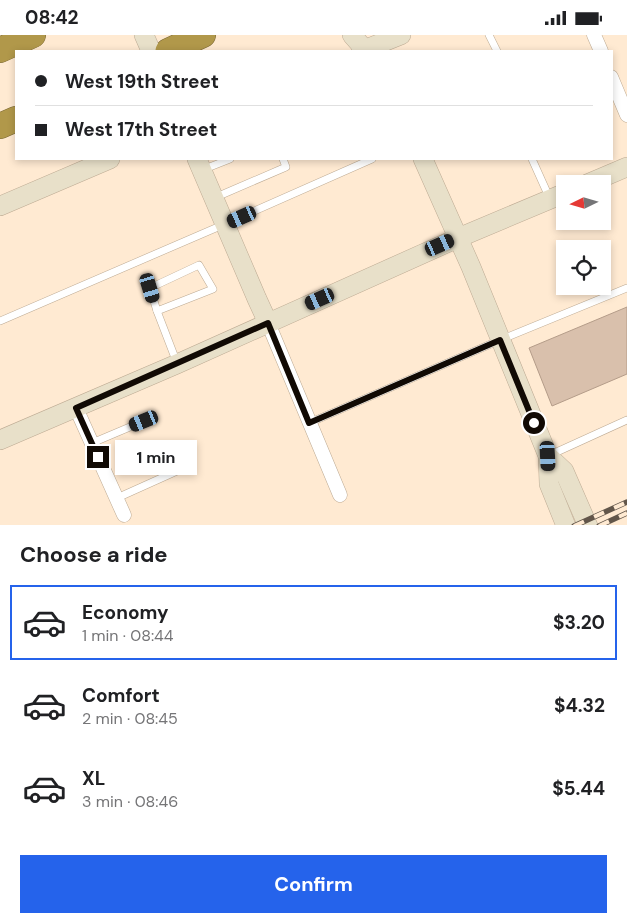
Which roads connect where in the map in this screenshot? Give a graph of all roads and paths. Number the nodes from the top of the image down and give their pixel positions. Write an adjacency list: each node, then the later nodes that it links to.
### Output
1 (33, 35): 7 (highway)
2 (144, 35): 8 (main road)
3 (352, 35): 9 (main road)
4 (401, 35): 10 (main road)
5 (489, 35): 11 (lane)
6 (594, 35): 12 (street)
7 (0, 50)
8 (151, 50)
9 (363, 50)
10 (366, 50)
11 (496, 50)
12 (600, 50)
13 (613, 82): 14 (street)
14 (627, 115)
15 (15, 119): 16 (highway)
16 (0, 126)
17 (108, 160): 29 (main road)
18 (224, 160): 23 (lane)
19 (282, 160): 28 (lane)
20 (370, 160): 30 (lane)
21 (423, 160): 31 (main road)
22 (533, 160): 26 (lane)
23 (199, 164): 28 (main road)
24 (627, 167): 25 (main road)
25 (608, 175)
26 (556, 193)
27 (556, 197): 31 (main road)
28 (214, 199): 30 (main road)
29 (0, 206)
30 (225, 225): 34 (lane); 35 (main road)
31 (458, 238): 35 (main road); 36 (main road)
32 (627, 288): 36 (lane)
33 (157, 311): 33 (lane); 37 (lane)
34 (0, 321)
35 (268, 323): 37 (main road); 41 (street)
36 (500, 340): 41 (lane); 44 (main road)
37 (177, 364): 38 (main road)
38 (76, 408): 42 (main road); 43 (street)
39 (627, 420): 44 (lane)
40 (144, 421): 43 (lane)
41 (309, 423): 46 (street)
42 (0, 441)
43 (92, 443): 47 (street)
44 (548, 456): 49 (main road); 50 (main road)
45 (177, 471): 47 (lane)
46 (340, 495)
47 (117, 499): 48 (street)
48 (124, 515)
49 (566, 525)
50 (588, 525)

